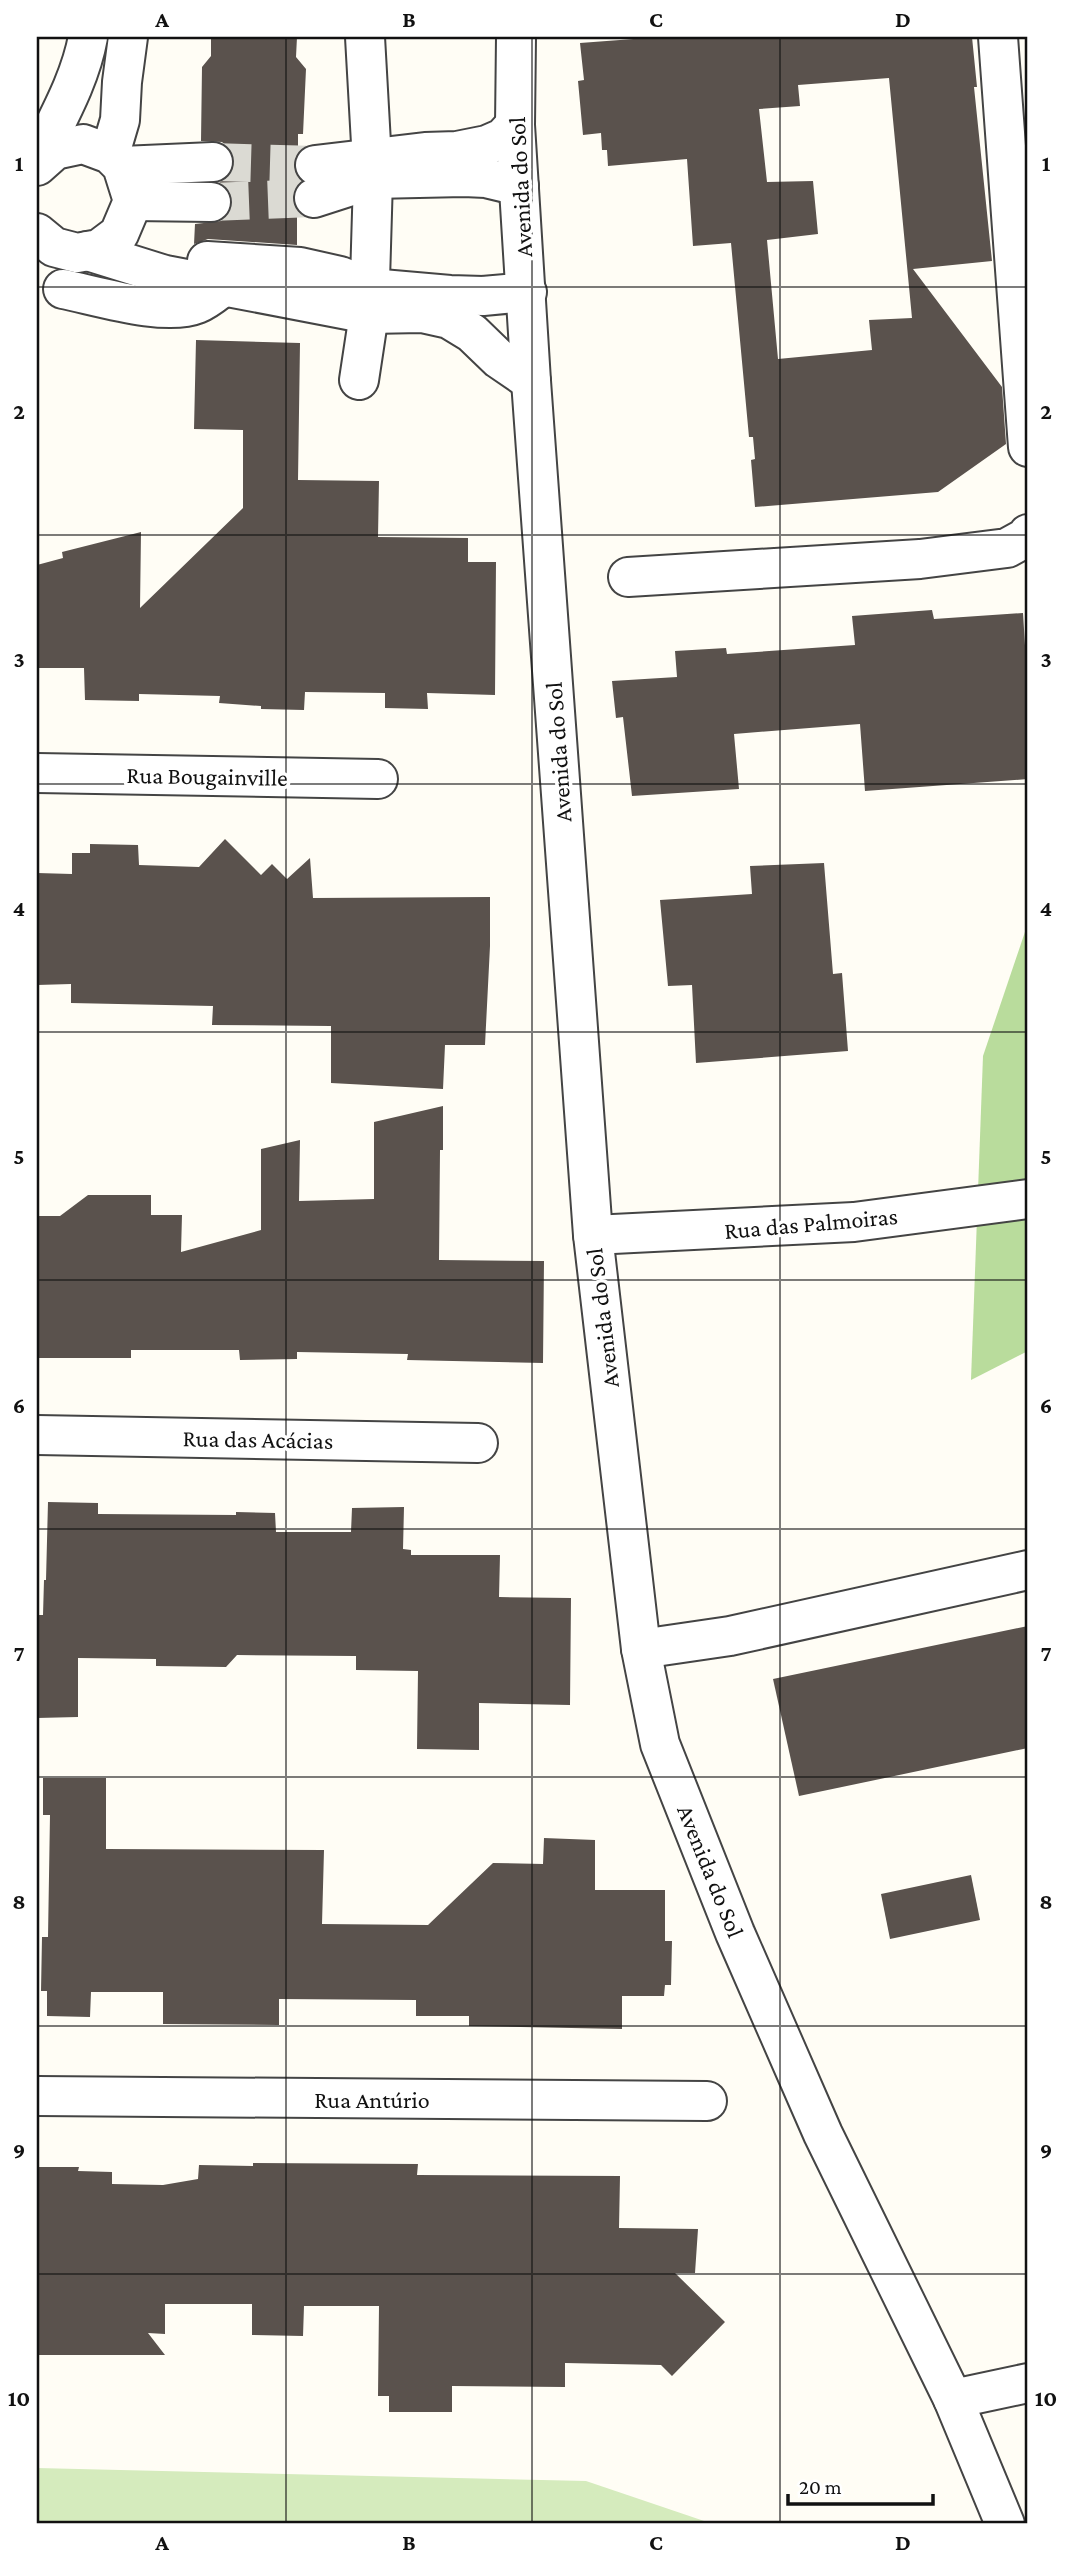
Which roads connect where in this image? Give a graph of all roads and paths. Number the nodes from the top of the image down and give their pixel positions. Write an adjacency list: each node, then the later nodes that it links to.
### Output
1 (88, 37): 8 (street)
2 (128, 37): 10 (street)
3 (365, 37): 9 (street)
4 (516, 37): 6 (street, Avenida do Sol)
5 (998, 37): 22 (street)
6 (515, 125): 9 (street); 12 (street, Avenida do Sol)
7 (213, 162): 10 (street)
8 (37, 163): 10 (street)
9 (373, 168): 11 (street); 12 (street); 19 (street)
10 (122, 173): 13 (street); 15 (street)
11 (315, 182)
12 (519, 186): 17 (street, Avenida do Sol)
13 (211, 202)
14 (37, 233): 15 (street)
15 (92, 249): 16 (street); 18 (street); 19 (street)
16 (224, 286): 18 (street); 19 (street)
17 (527, 292): 19 (street); 21 (street, Avenida do Sol)
18 (50, 298)
19 (369, 301): 20 (street); 21 (street)
20 (359, 380)
21 (531, 381): 28 (street, Avenida do Sol)
22 (1028, 447)
23 (1028, 534): 24 (street)
24 (628, 577)
25 (37, 773): 26 (street, Rua Bougainville)
26 (378, 779)
27 (1028, 1199): 28 (street, Rua das Palmoiras)
28 (593, 1236): 32 (street, Avenida do Sol)
29 (37, 1435): 30 (street, Rua das Acácias)
30 (478, 1443)
31 (1028, 1570): 32 (street)
32 (641, 1649): 36 (street, Avenida do Sol)
33 (37, 2096): 34 (street, Rua Antúrio)
34 (707, 2101)
35 (1028, 2384): 36 (street)
36 (953, 2399): 37 (street, Avenida do Sol)
37 (1005, 2524)

